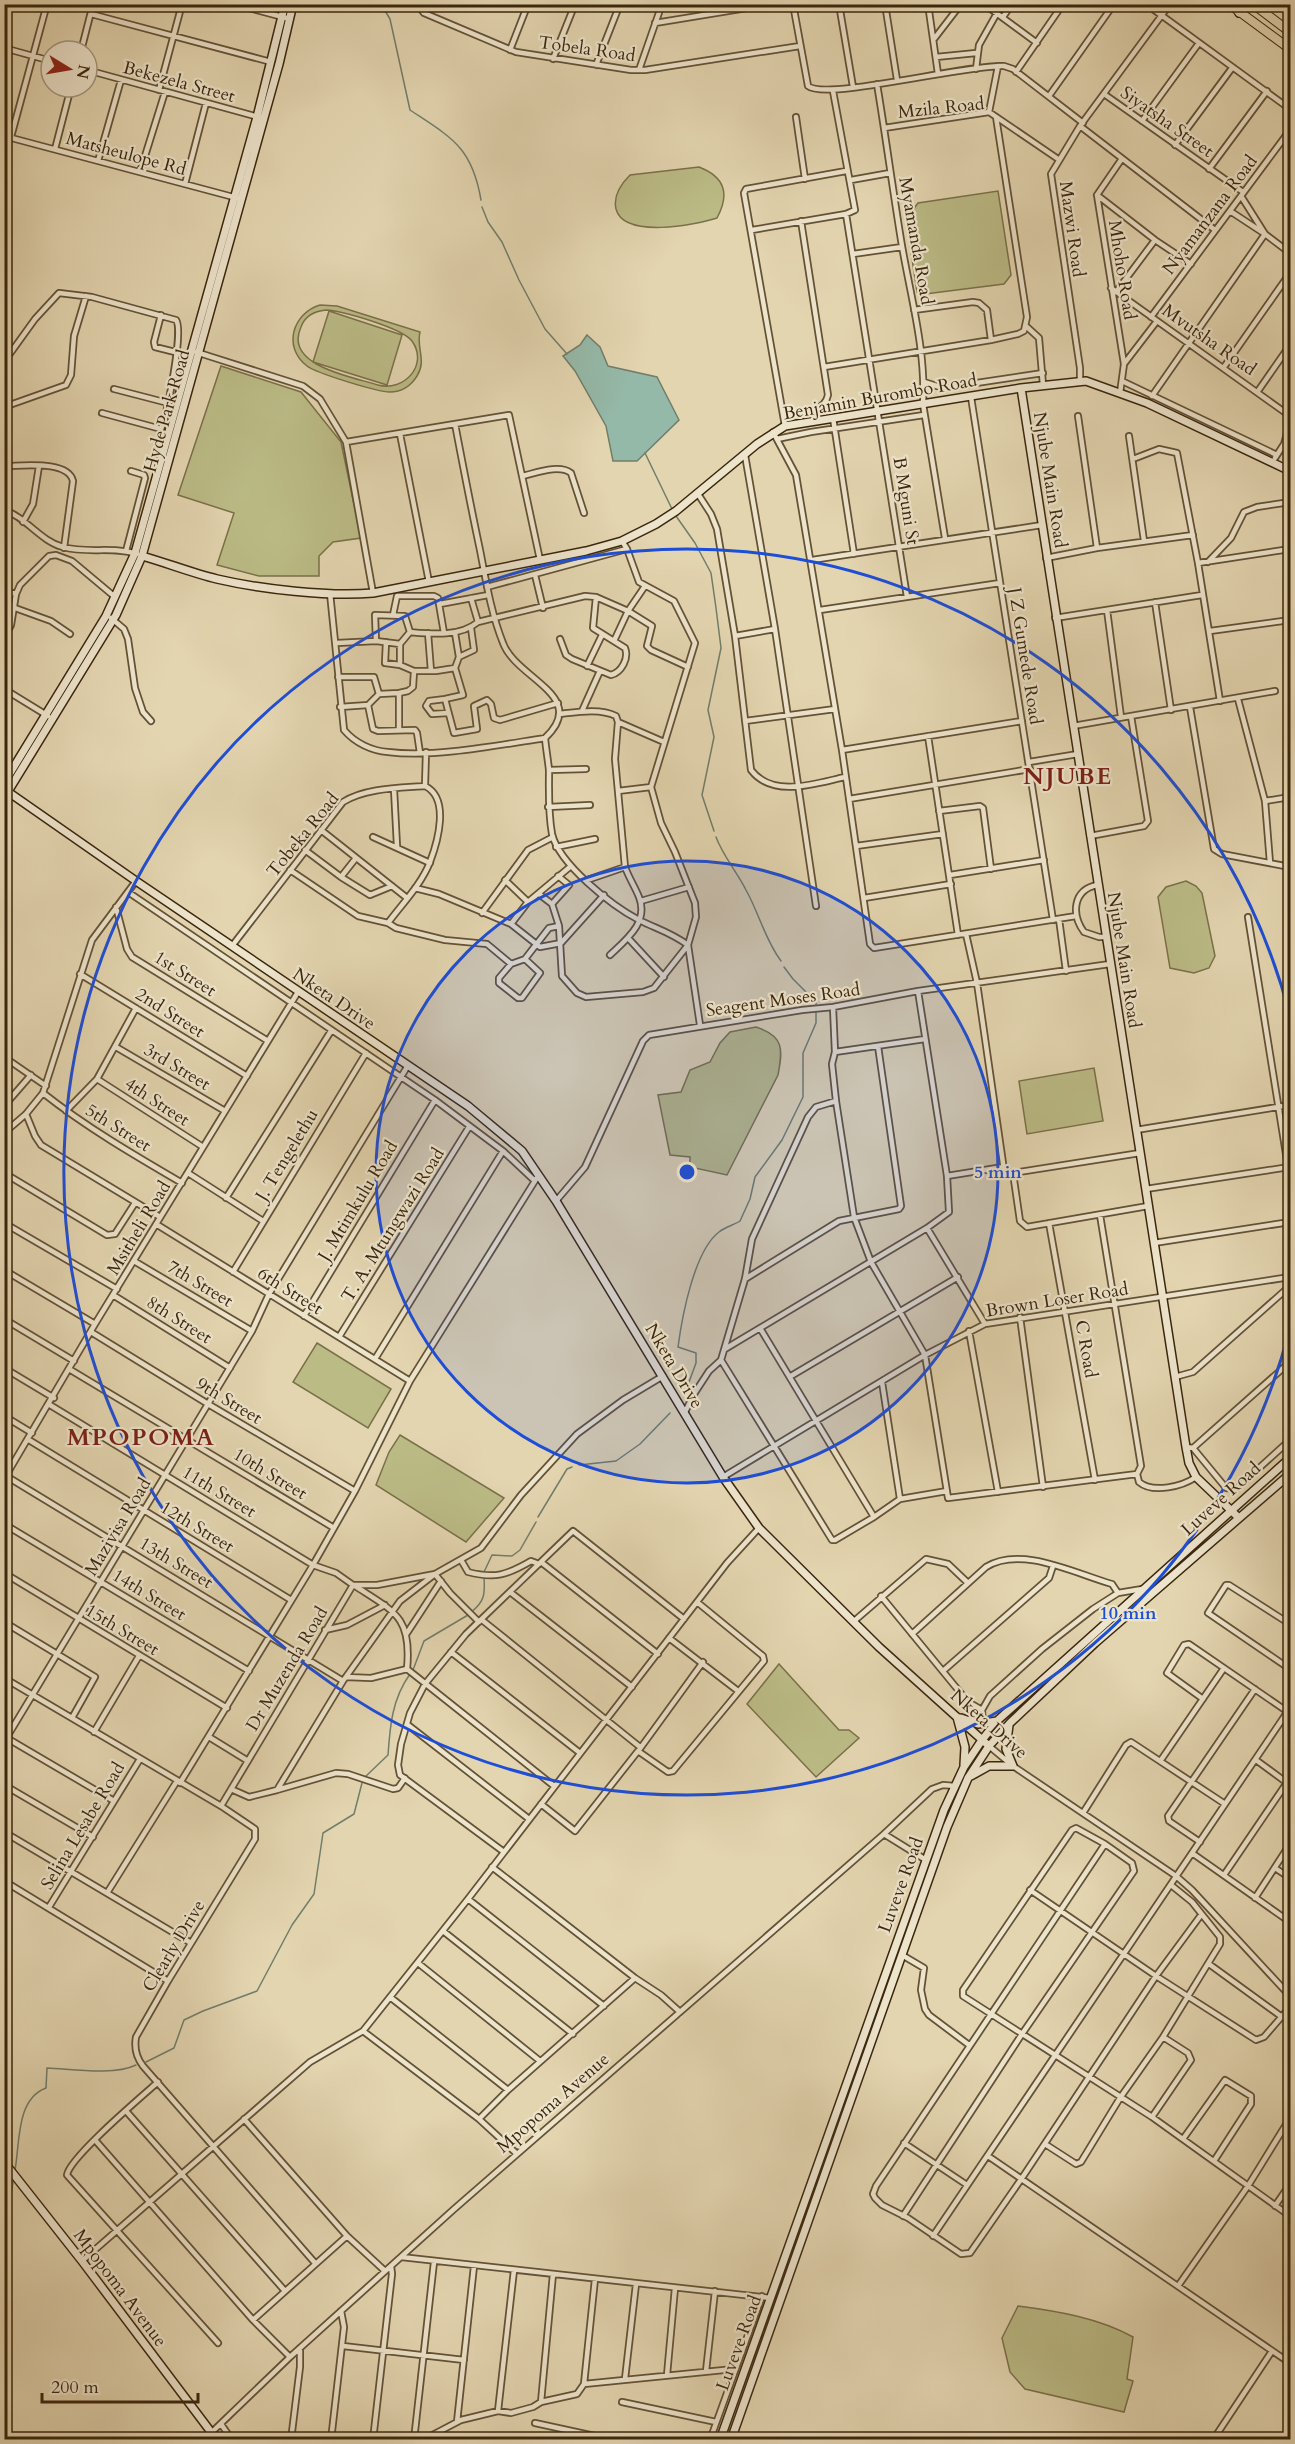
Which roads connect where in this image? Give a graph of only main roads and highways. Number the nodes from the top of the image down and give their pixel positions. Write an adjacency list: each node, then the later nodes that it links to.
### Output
1 (1229, 4): 4 (main road)
2 (1253, 4): 3 (main road)
3 (1290, 32)
4 (1290, 49)

